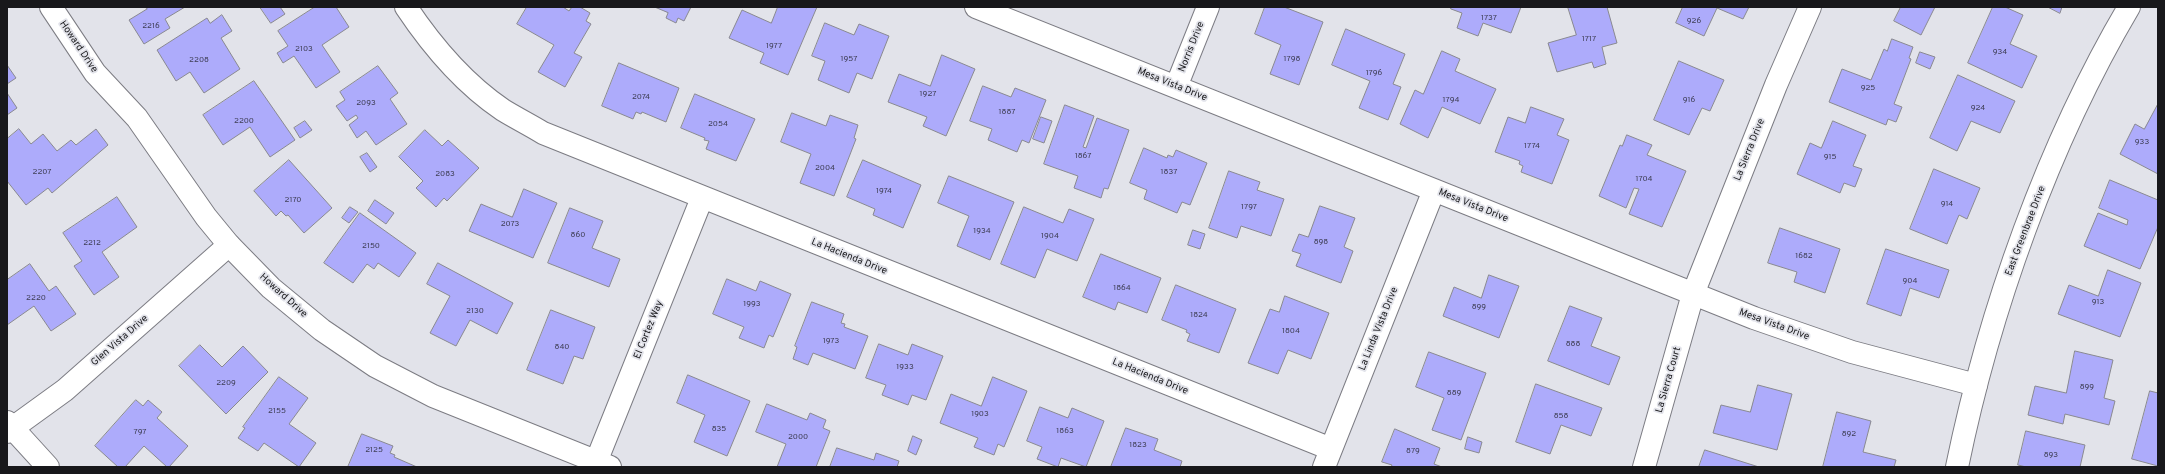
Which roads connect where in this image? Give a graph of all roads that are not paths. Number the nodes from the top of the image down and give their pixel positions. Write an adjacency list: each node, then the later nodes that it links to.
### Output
1 (51, 7): 10 (street, Howard Drive)
2 (406, 7): 9 (street, La Hacienda Drive)
3 (976, 7): 7 (street, Mesa Vista Drive)
4 (1208, 7): 7 (street, Norris Drive)
5 (1810, 7): 11 (street, La Sierra Drive)
6 (2129, 7): 12 (street, East Greenbrae Drive)
7 (1176, 87): 8 (street, Mesa Vista Drive)
8 (1434, 190): 11 (street, Mesa Vista Drive); 14 (street, La Linda Vista Drive)
9 (702, 198): 14 (street, La Hacienda Drive); 15 (street, El Cortez Way)
10 (230, 245): 13 (street, Glen Vista Drive); 15 (street, Howard Drive)
11 (1693, 294): 12 (street, Mesa Vista Drive); 17 (street, La Sierra Court)
12 (1976, 385): 18 (street, East Greenbrae Drive)
13 (9, 427): 16 (street)
14 (1328, 458)
15 (603, 464)
16 (48, 467)
17 (1644, 467)
18 (1957, 467)

